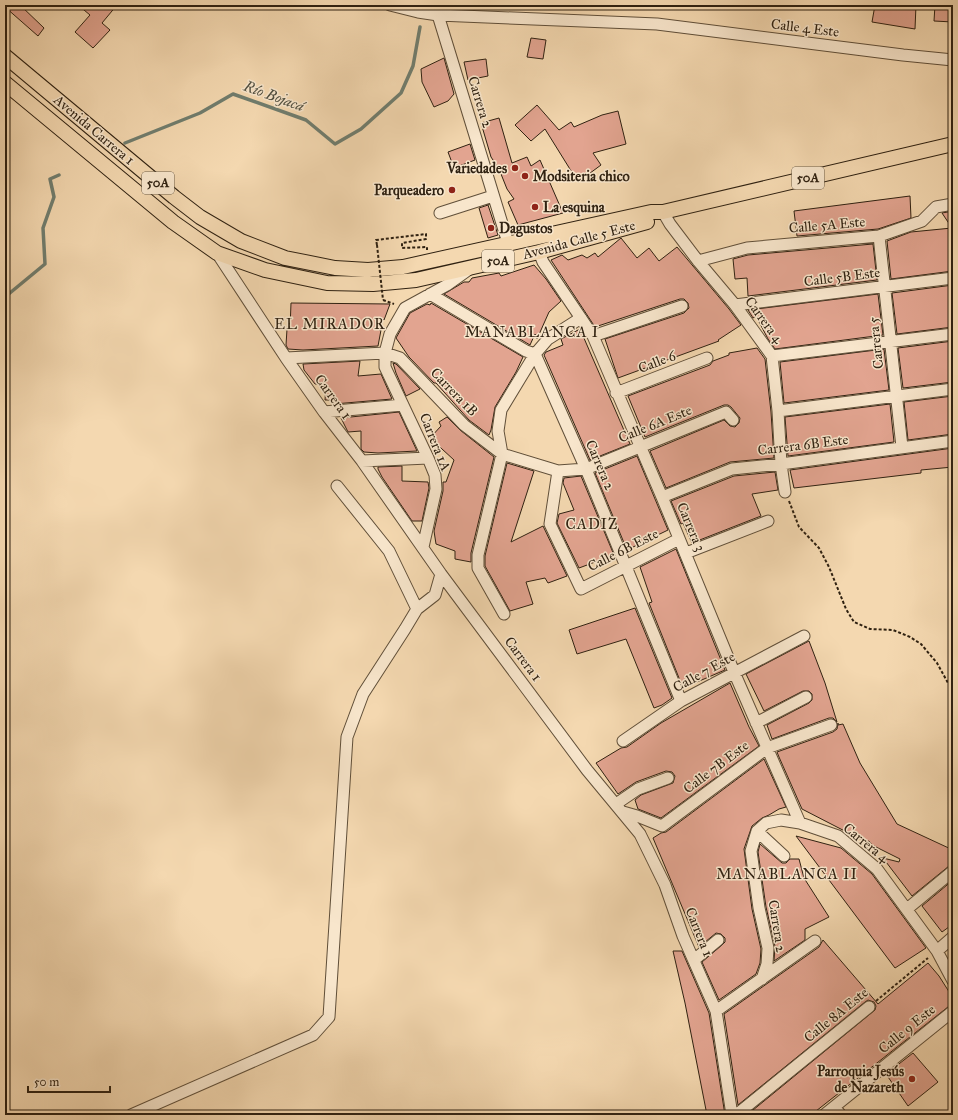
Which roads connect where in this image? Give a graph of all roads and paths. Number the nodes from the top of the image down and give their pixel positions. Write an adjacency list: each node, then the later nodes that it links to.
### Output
1 (390, 5): 2 (street)
2 (438, 16): 4 (street, Calle 4 Este); 7 (street, Carrera 2)
3 (5, 56): 18 (main road, Avenida Carrera 1 / 50A)
4 (953, 60)
5 (5, 84): 14 (main road, Avenida Carrera 1 / 50A)
6 (953, 144): 9 (main road, Avenida Calle 5 Este / 50A)
7 (493, 196): 10 (street); 12 (street, Carrera 2)
8 (953, 204): 11 (street, Calle 5A Este)
9 (663, 212): 12 (main road, Avenida Calle 5 Este / 50A); 13 (main road, Avenida Calle 5 Este / 50A); 16 (street, Carrera 4)
10 (440, 213)
11 (879, 236): 16 (street, Calle 5A Este); 21 (street, Carrera 5)
12 (508, 243): 15 (main road, Avenida Calle 5 Este / 50A)
13 (539, 252): 17 (main road, Avenida Calle 5 Este / 50A); 26 (street, Carrera 3)
14 (217, 254): 20 (main road, Avenida Carrera 1 / 50A); 33 (street, Carrera 1)
15 (429, 261): 18 (main road, Avenida Calle 5 Este / 50A); 23 (path, bridge)
16 (698, 261): 24 (street, Carrera 4)
17 (473, 266): 20 (main road, Avenida Calle 5 Este / 50A); 22 (street)
18 (335, 268)
19 (953, 278): 21 (street, Calle 5B Este)
20 (327, 283)
21 (885, 287): 24 (street, Calle 5B Este); 29 (street, Carrera 5)
22 (430, 294): 30 (street); 31 (street)
23 (383, 300)
24 (735, 305): 32 (street, Carrera 4)
25 (682, 306): 28 (street)
26 (581, 318): 28 (street, Carrera 3); 31 (street)
27 (953, 334): 29 (street)
28 (593, 336): 36 (street, Carrera 3)
29 (891, 342): 32 (street); 37 (street, Carrera 5)
30 (385, 353): 33 (street); 38 (street, Carrera 1A); 45 (street, Carrera 1B)
31 (535, 354): 45 (street, Carrera 1B); 49 (street, Carrera 2)
32 (772, 356): 39 (street, Carrera 4)
33 (286, 358): 40 (street, Carrera 1)
34 (707, 358): 36 (street, Calle 6)
35 (953, 389): 37 (street)
36 (616, 393): 43 (street, Carrera 3)
37 (897, 396): 39 (street); 44 (street, Carrera 5)
38 (403, 405): 40 (street); 46 (street, Carrera 1A)
39 (778, 411): 48 (street, Carrera 4)
40 (324, 412): 47 (street, Carrera 1)
41 (733, 420): 43 (street, Calle 6A Este)
42 (953, 441): 44 (street, Carrera 6B Este)
43 (640, 447): 49 (street, Calle 6A Este); 53 (street, Carrera 3)
44 (902, 447): 48 (street, Carrera 6B Este)
45 (502, 454): 50 (street, Carrera 1B); 61 (street, Carrera 1B)
46 (428, 458): 47 (street); 56 (street, Carrera 1A)
47 (362, 461): 56 (street, Carrera 1)
48 (781, 464): 52 (street, Carrera 4); 53 (street, Carrera 6B Este)
49 (586, 469): 50 (street, Carrera 1B); 58 (street, Carrera 2)
50 (558, 471): 58 (street, Calle 6B Este)
51 (337, 486): 60 (street)
52 (785, 492): 64 (path)
53 (662, 497): 55 (street, Carrera 3)
54 (768, 521): 57 (street)
55 (679, 538): 57 (street, Carrera 3); 58 (street, Calle 6B Este)
56 (423, 547): 59 (street, Carrera 1)
57 (686, 553): 63 (street, Carrera 3)
58 (626, 567): 66 (street, Carrera 2)
59 (441, 574): 60 (street); 72 (street, Carrera 1)
60 (417, 609): 89 (street)
61 (504, 614)
62 (804, 636): 63 (street, Calle 7 Este)
63 (734, 672): 66 (street, Calle 7 Este); 67 (street, Carrera 3)
64 (953, 692)
65 (806, 697): 67 (street)
66 (681, 701): 69 (street, Calle 7 Este)
67 (756, 723): 70 (street, Carrera 3)
68 (831, 725): 70 (street, Calle 7B Este)
69 (622, 741)
70 (767, 748): 72 (street, Calle 7B Este); 73 (street, Carrera 3)
71 (668, 778): 72 (street)
72 (619, 808): 82 (street, Carrera 1)
73 (800, 823): 74 (street, Carrera 4); 77 (street, Carrera 4)
74 (757, 831): 75 (street); 83 (street, Carrera 2)
75 (784, 856)
76 (953, 871): 77 (street)
77 (907, 909): 81 (street, Carrera 4)
78 (953, 937): 81 (street)
79 (718, 940): 82 (street)
80 (814, 941): 83 (street)
81 (937, 951): 84 (street, Carrera 4); 85 (path, Calle 8A Este)
82 (694, 960): 86 (street, Carrera 1)
83 (762, 979): 86 (street)
84 (953, 981)
85 (869, 1007): 91 (street, Calle 8A Este)
86 (716, 1011): 90 (street, Carrera 1)
87 (953, 1011): 88 (street, Calle 9 Este)
88 (838, 1111): 92 (street, Calle 9 Este)
89 (131, 1115)
90 (732, 1115)
91 (736, 1115)
92 (824, 1115)

